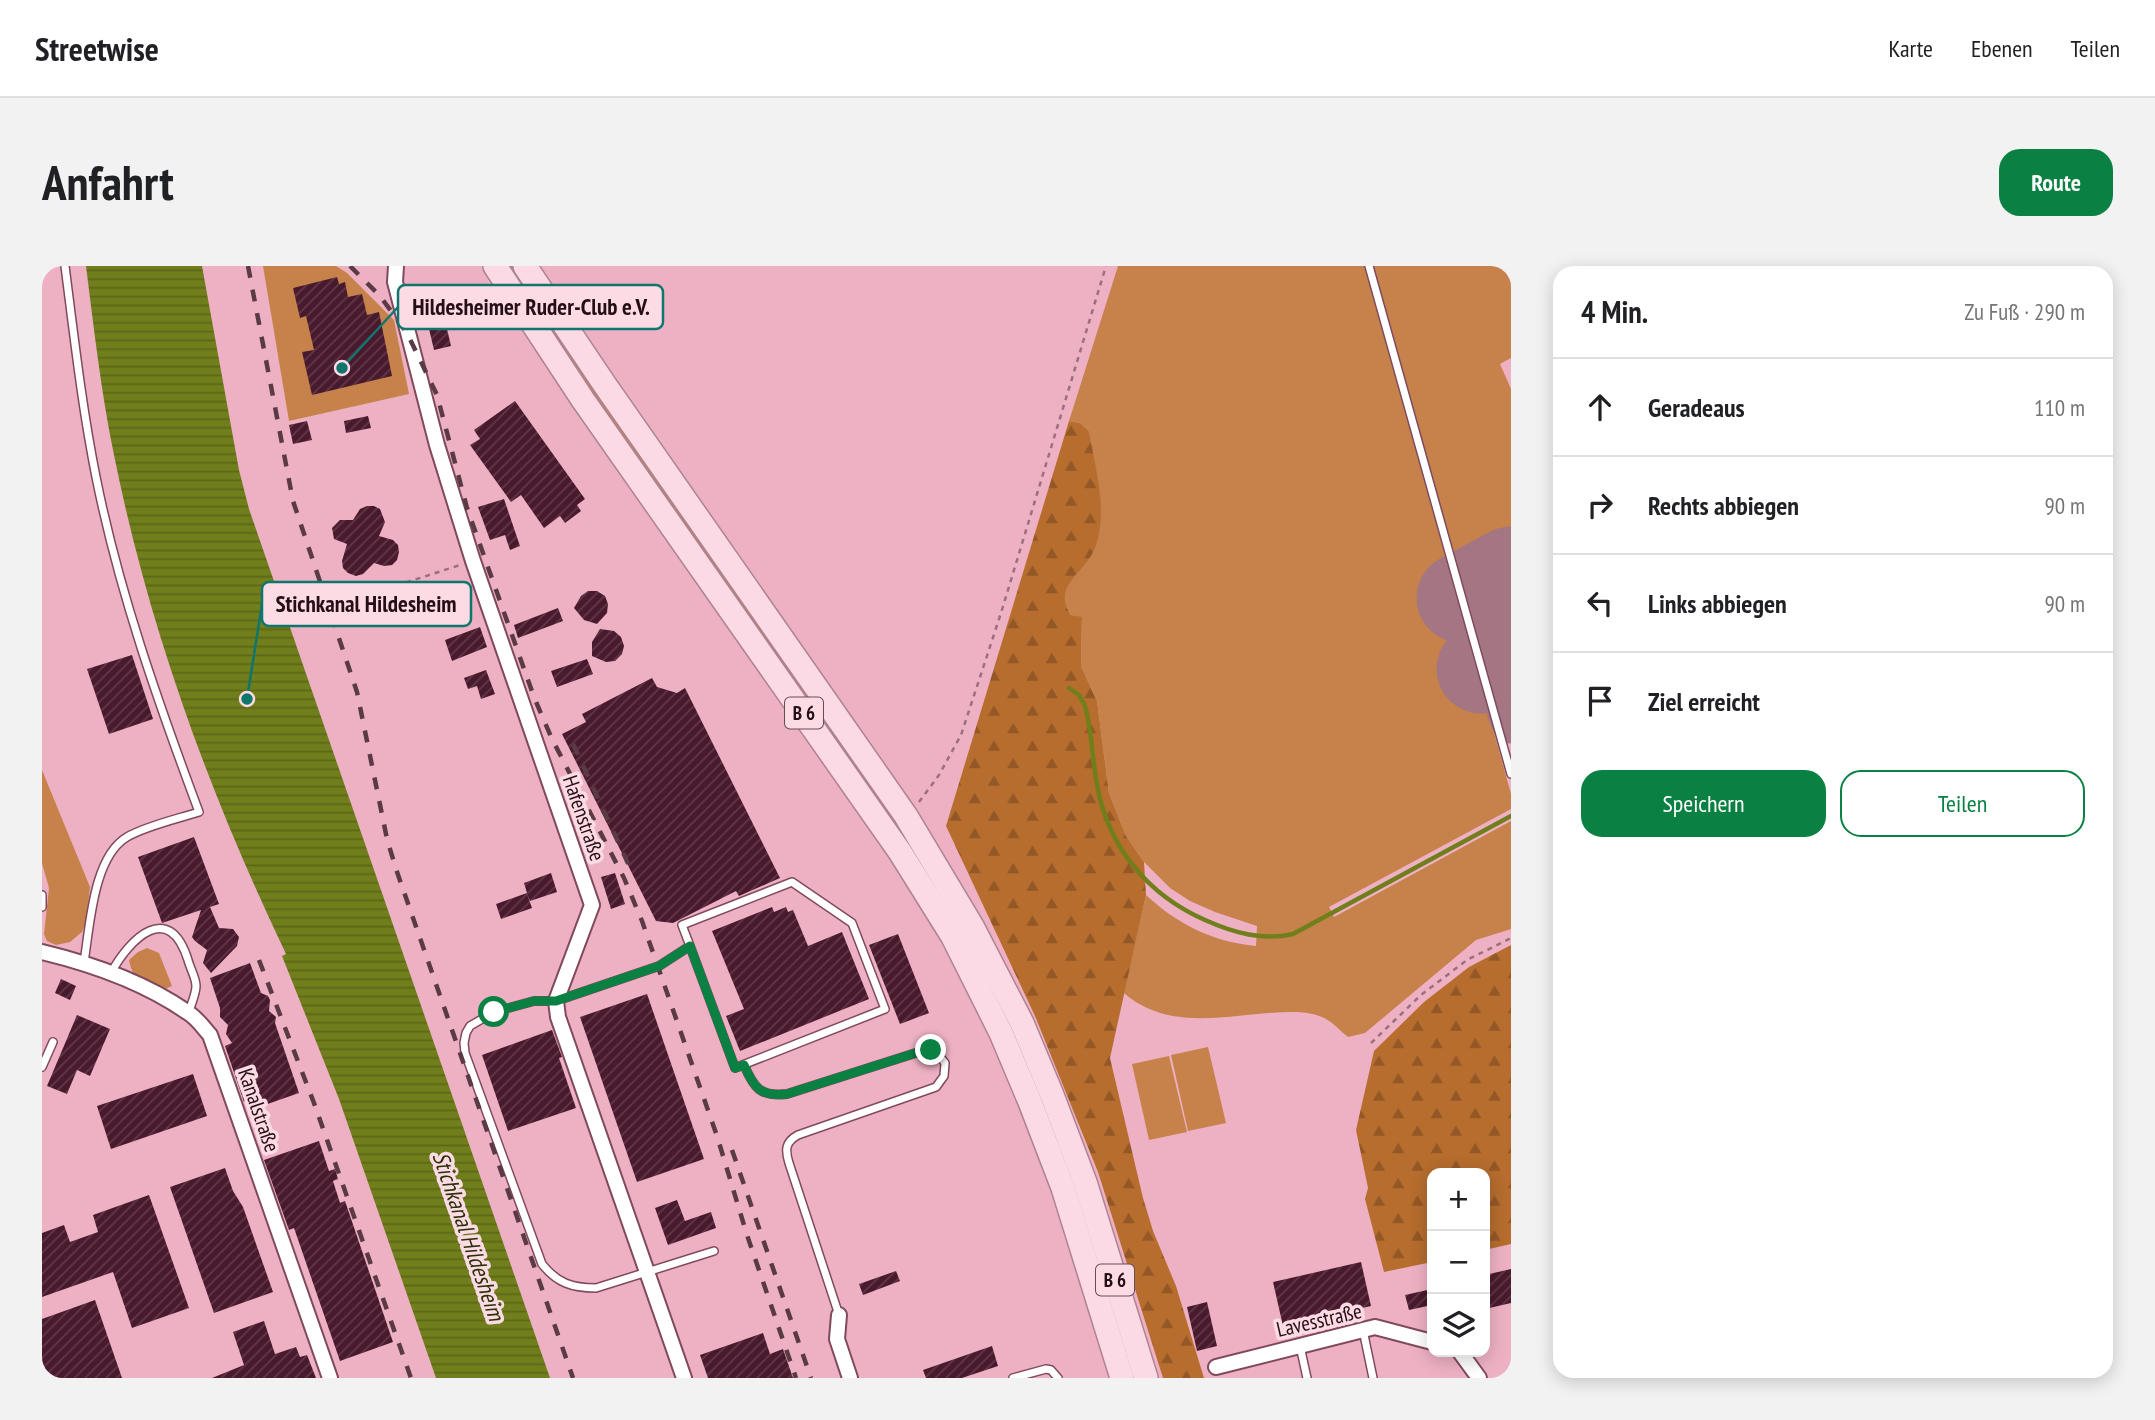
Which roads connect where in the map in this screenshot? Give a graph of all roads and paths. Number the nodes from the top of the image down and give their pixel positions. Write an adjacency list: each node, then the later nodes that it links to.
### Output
1 (65, 266): 16 (lane)
2 (396, 266): 7 (street, Hafenstraße)
3 (495, 266): 37 (main road, B 6)
4 (525, 266): 10 (main road, B 6)
5 (1106, 266): 10 (path)
6 (1369, 266): 9 (lane)
7 (473, 561): 8 (path); 18 (street, Hafenstraße)
8 (349, 601)
9 (1511, 774)
10 (906, 816): 38 (main road, B 6)
11 (42, 895): 12 (lane)
12 (42, 907)
13 (1511, 937): 21 (path)
14 (690, 946): 18 (lane); 22 (lane); 22 (lane)
15 (42, 952): 16 (street, Kanalstraße)
16 (84, 962): 17 (street, Kanalstraße)
17 (111, 974): 19 (street, Kanalstraße); 19 (lane)
18 (556, 1001): 25 (street); 25 (lane)
19 (189, 1012): 32 (street, Kanalstraße)
20 (53, 1042): 23 (lane)
21 (1371, 1043)
22 (744, 1065): 26 (lane)
23 (42, 1067)
24 (714, 1251): 25 (lane)
25 (647, 1271): 33 (street)
26 (839, 1315): 34 (street)
27 (1363, 1330): 28 (street, Lavesstraße); 29 (street, Lavesstraße); 40 (lane)
28 (1427, 1341)
29 (1300, 1346): 31 (street, Lavesstraße); 39 (lane)
30 (1464, 1357): 41 (street)
31 (1216, 1367)
32 (330, 1378)
33 (684, 1378)
34 (850, 1378)
35 (1013, 1378): 36 (lane)
36 (1058, 1378)
37 (1122, 1378)
38 (1146, 1378)
39 (1307, 1378)
40 (1373, 1378)
41 (1479, 1378)

